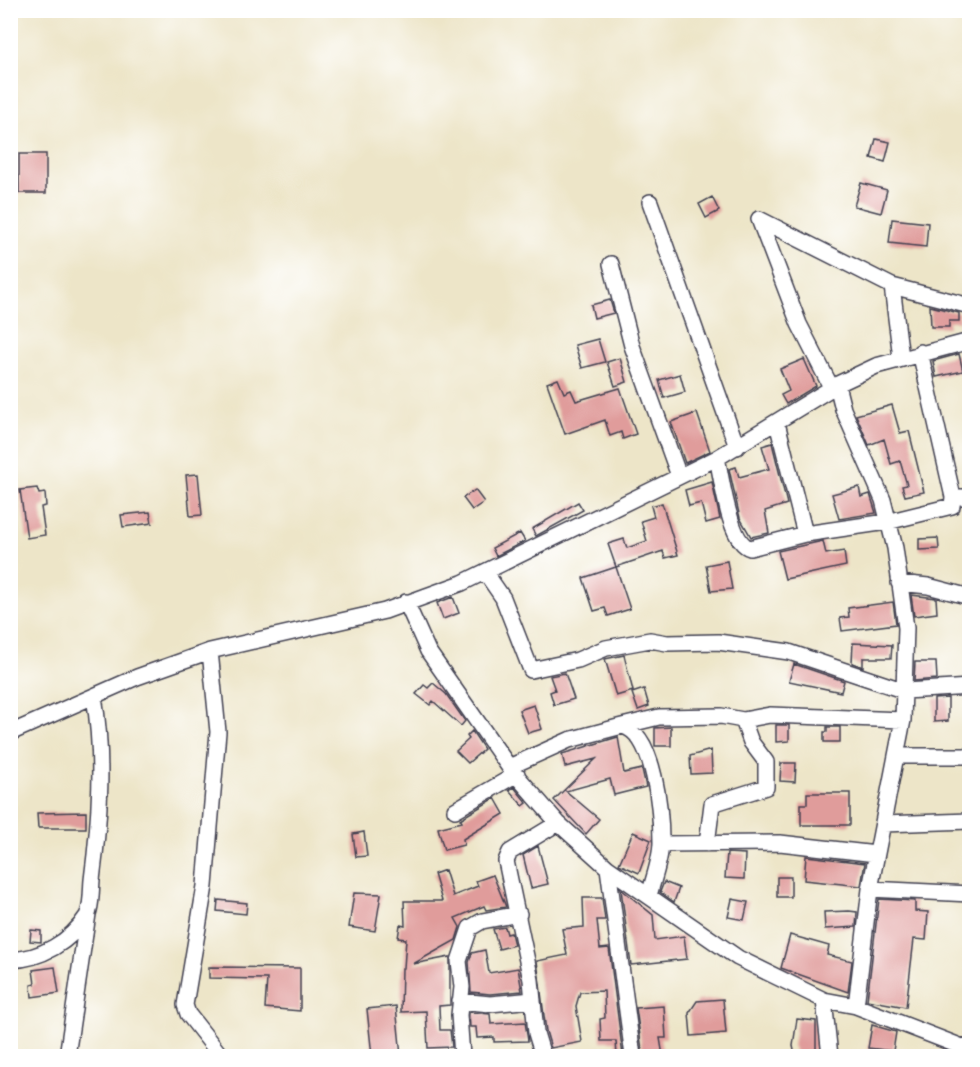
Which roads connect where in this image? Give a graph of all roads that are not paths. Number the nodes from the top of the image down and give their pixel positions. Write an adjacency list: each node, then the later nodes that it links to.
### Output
1 (650, 202): 10 (street)
2 (611, 264): 12 (street)
3 (892, 286): 4 (street); 7 (street); 8 (street)
4 (969, 306)
5 (969, 341): 6 (street)
6 (920, 352): 7 (street); 13 (street)
7 (901, 358): 8 (street)
8 (834, 387): 9 (street); 15 (street)
9 (777, 423): 10 (street); 16 (street)
10 (737, 447): 11 (street)
11 (717, 458): 12 (street); 16 (street)
12 (679, 476): 17 (street)
13 (953, 497): 14 (street); 15 (street)
14 (969, 497)
15 (887, 522): 16 (street); 18 (street)
16 (805, 534)
17 (485, 572): 20 (street); 23 (street)
18 (899, 583): 19 (street); 23 (street)
19 (969, 597)
20 (406, 602): 21 (street); 31 (street)
21 (210, 651): 24 (street); 52 (street)
22 (969, 687): 23 (street)
23 (905, 691): 26 (street)
24 (94, 696): 28 (street); 43 (street)
25 (743, 720): 26 (street); 27 (street); 37 (street)
26 (903, 720): 29 (street)
27 (622, 726): 31 (street); 36 (street)
28 (10, 733)
29 (896, 756): 30 (street); 35 (street)
30 (969, 756)
31 (513, 771): 32 (street); 34 (street)
32 (455, 810)
33 (969, 821): 35 (street)
34 (558, 823): 39 (street); 44 (street)
35 (883, 824): 38 (street)
36 (661, 844): 37 (street); 42 (street)
37 (707, 844): 38 (street)
38 (876, 854): 40 (street)
39 (608, 868): 42 (street); 55 (street)
40 (870, 889): 41 (street); 49 (street)
41 (969, 894)
42 (649, 896): 47 (street)
43 (88, 914): 45 (street); 51 (street)
44 (519, 914): 46 (street); 48 (street)
45 (10, 960)
46 (533, 1000): 48 (street); 54 (street)
47 (824, 1000): 49 (street); 56 (street)
48 (460, 1001): 53 (street)
49 (856, 1006): 50 (street)
50 (969, 1050)
51 (67, 1056)
52 (221, 1056)
53 (462, 1056)
54 (543, 1056)
55 (633, 1056)
56 (830, 1056)

